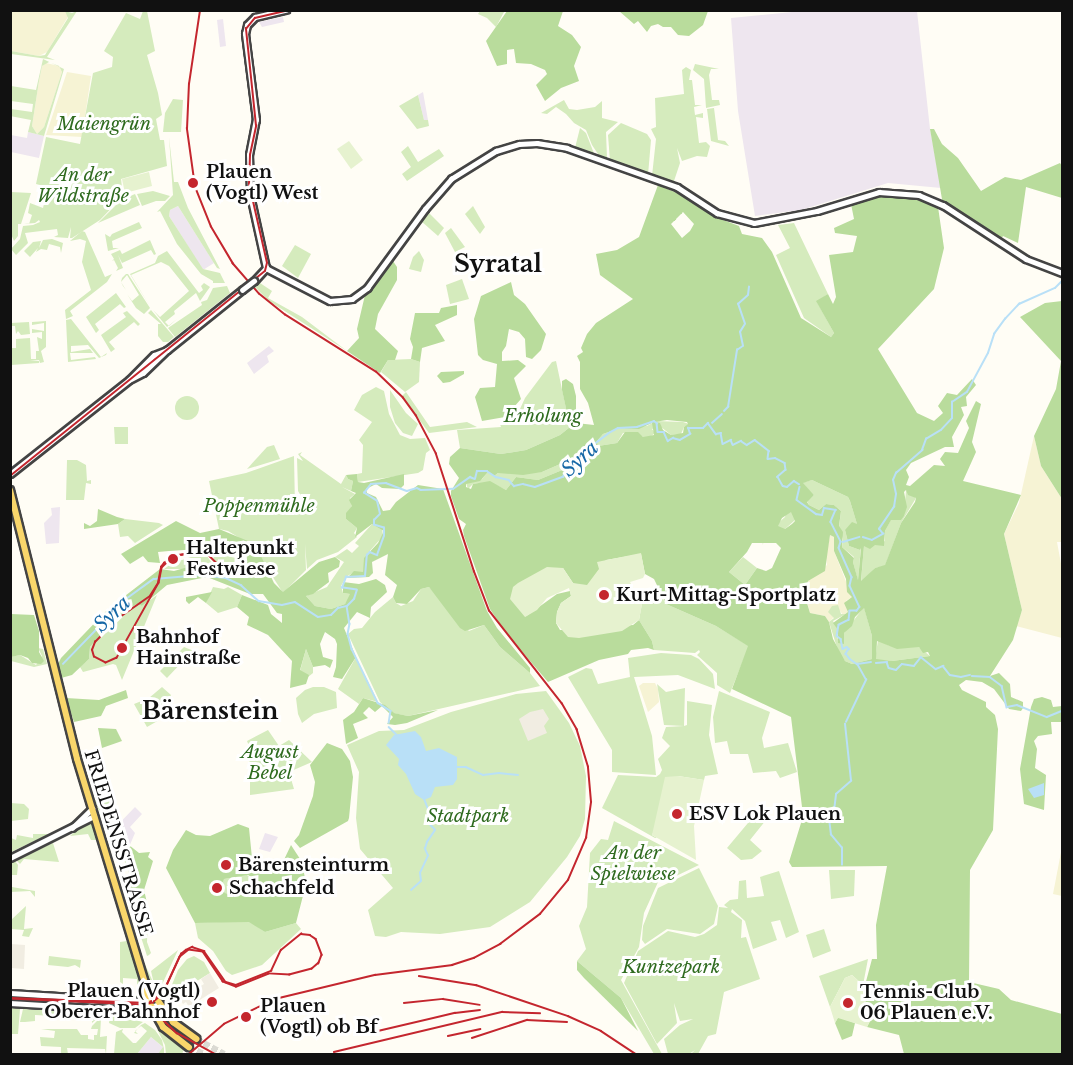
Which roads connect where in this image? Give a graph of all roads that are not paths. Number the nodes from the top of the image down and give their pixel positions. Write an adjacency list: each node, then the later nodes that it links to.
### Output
1 (286, 10): 2 (street)
2 (266, 268): 3 (street); 4 (street, bridge)
3 (1062, 273)
4 (10, 474)
5 (10, 490): 6 (main road, FRIEDENSSTRASSE)
6 (93, 813): 7 (street); 9 (main road, FRIEDENSSTRASSE)
7 (10, 858)
8 (10, 993): 9 (street)
9 (151, 999): 11 (main road); 12 (main road, FRIEDENSSTRASSE)
10 (10, 1003): 12 (street)
11 (159, 1004): 12 (street); 13 (main road)
12 (152, 1009): 14 (main road, FRIEDENSSTRASSE)
13 (196, 1039)
14 (189, 1047)

